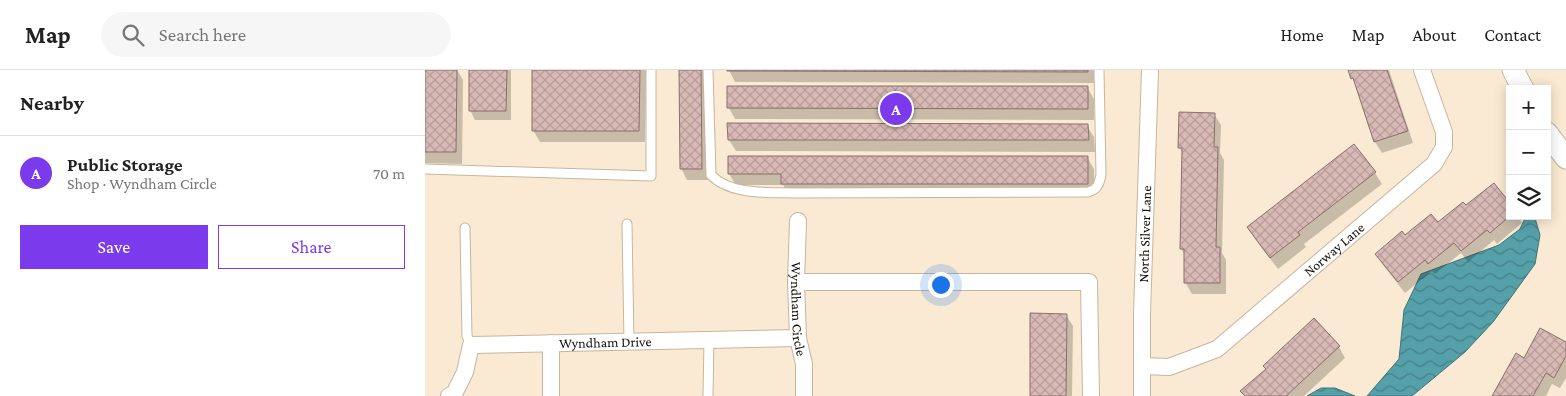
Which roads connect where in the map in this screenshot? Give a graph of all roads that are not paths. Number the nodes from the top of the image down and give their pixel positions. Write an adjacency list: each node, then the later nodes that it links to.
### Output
1 (651, 70): 10 (lane)
2 (708, 70): 3 (lane)
3 (1099, 70)
4 (1150, 70): 20 (street, North Silver Lane)
5 (1422, 70): 20 (street, Norway Lane)
6 (1513, 70): 7 (street)
7 (1521, 85)
8 (1551, 138): 9 (street)
9 (1566, 158)
10 (425, 169)
11 (798, 221): 14 (street, Wyndham Circle)
12 (627, 224): 17 (lane)
13 (465, 228): 19 (lane)
14 (796, 282): 15 (street, Wyndham Circle); 25 (street)
15 (798, 338): 16 (street, Wyndham Drive); 24 (street, Wyndham Circle)
16 (709, 340): 17 (street, Wyndham Drive); 23 (lane)
17 (629, 342): 18 (street, Wyndham Drive)
18 (551, 343): 19 (street, Wyndham Drive); 22 (street)
19 (471, 345): 21 (street)
20 (1142, 366): 26 (street, North Silver Lane)
21 (449, 396)
22 (551, 396)
23 (709, 396)
24 (804, 396)
25 (1091, 396)
26 (1142, 396)

